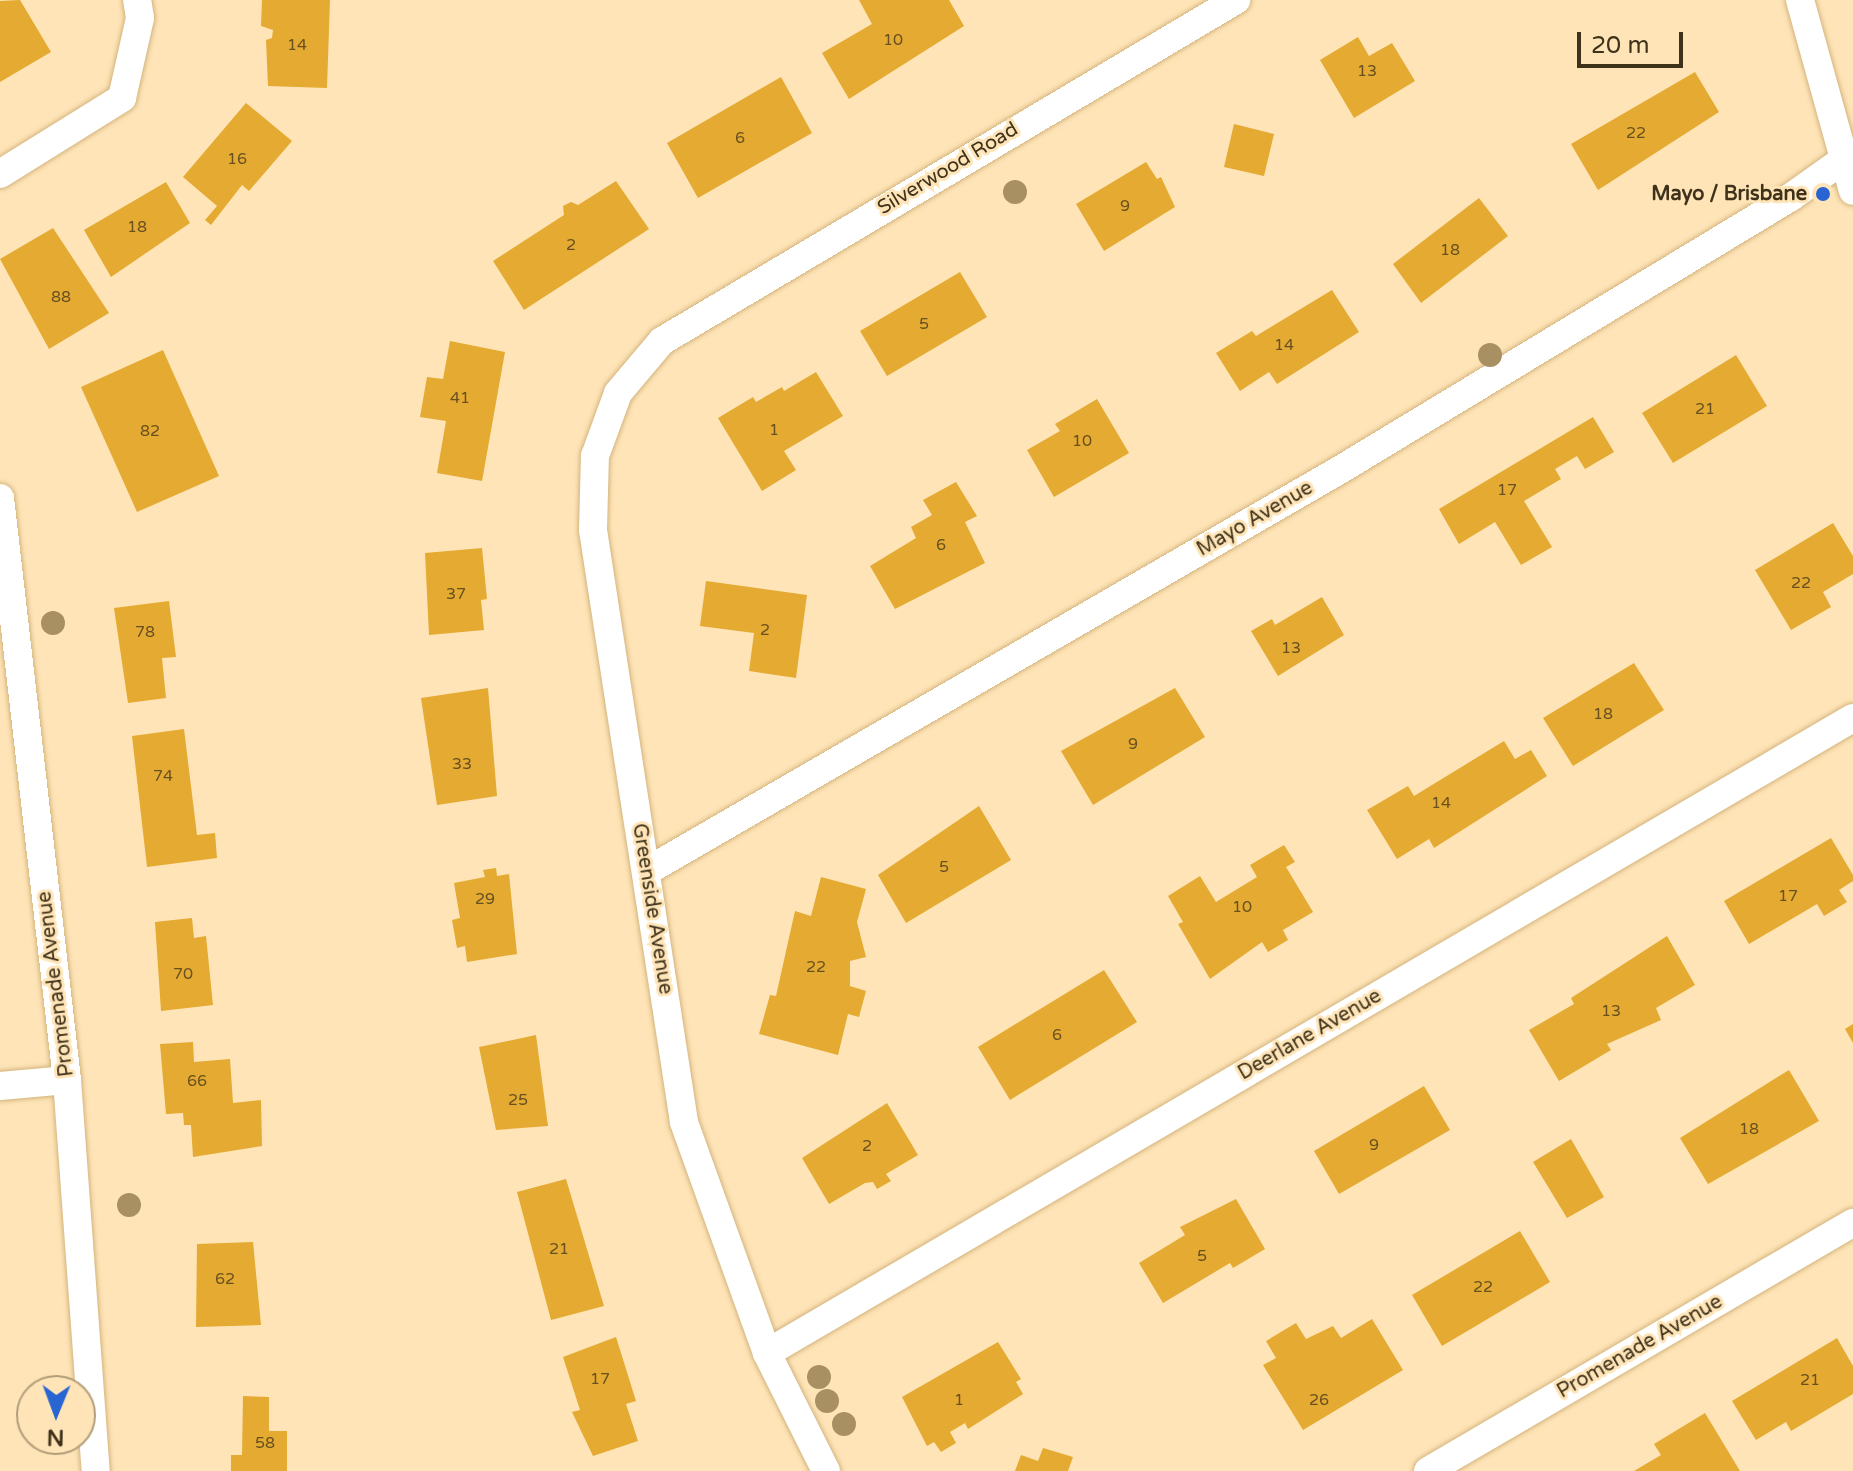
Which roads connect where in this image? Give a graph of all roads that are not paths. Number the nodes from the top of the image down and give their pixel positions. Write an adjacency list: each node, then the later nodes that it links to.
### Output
1 (137, 0): 5 (street)
2 (1236, 0): 7 (street, Silverwood Road)
3 (1800, 0): 4 (street)
4 (1848, 157): 6 (street); 10 (street, Mayo Avenue)
5 (0, 174)
6 (1853, 191)
7 (662, 341): 10 (street, Greenside Avenue)
8 (0, 498): 11 (street, Promenade Avenue)
9 (1853, 718): 14 (street, Deerlane Avenue)
10 (647, 871): 14 (street, Greenside Avenue)
11 (67, 1080): 12 (street); 15 (street, Promenade Avenue)
12 (0, 1086)
13 (1853, 1223): 17 (street, Promenade Avenue)
14 (767, 1353): 16 (street, Greenside Avenue)
15 (96, 1471)
16 (826, 1471)
17 (1428, 1471)

